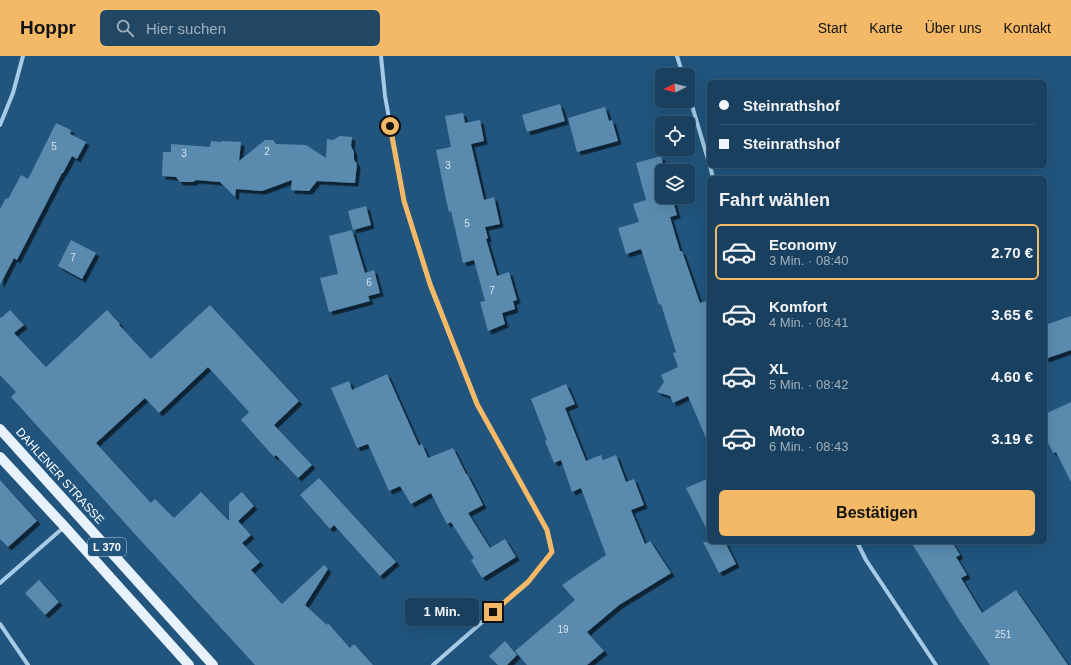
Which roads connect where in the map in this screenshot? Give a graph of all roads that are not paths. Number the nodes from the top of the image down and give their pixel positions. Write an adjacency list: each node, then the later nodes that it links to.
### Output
1 (23, 56): 6 (street)
2 (381, 56): 17 (street)
3 (677, 56): 4 (street)
4 (681, 68)
5 (693, 108): 7 (street)
6 (0, 125)
7 (707, 158)
8 (0, 429): 16 (main road, DAHLENER STRASSE / L 370)
9 (0, 457): 10 (main road, L 370)
10 (64, 526): 12 (street); 15 (main road, L 370)
11 (858, 544): 18 (street)
12 (0, 583)
13 (0, 624): 14 (street)
14 (28, 665)
15 (189, 665)
16 (213, 665)
17 (433, 665)
18 (936, 665)

